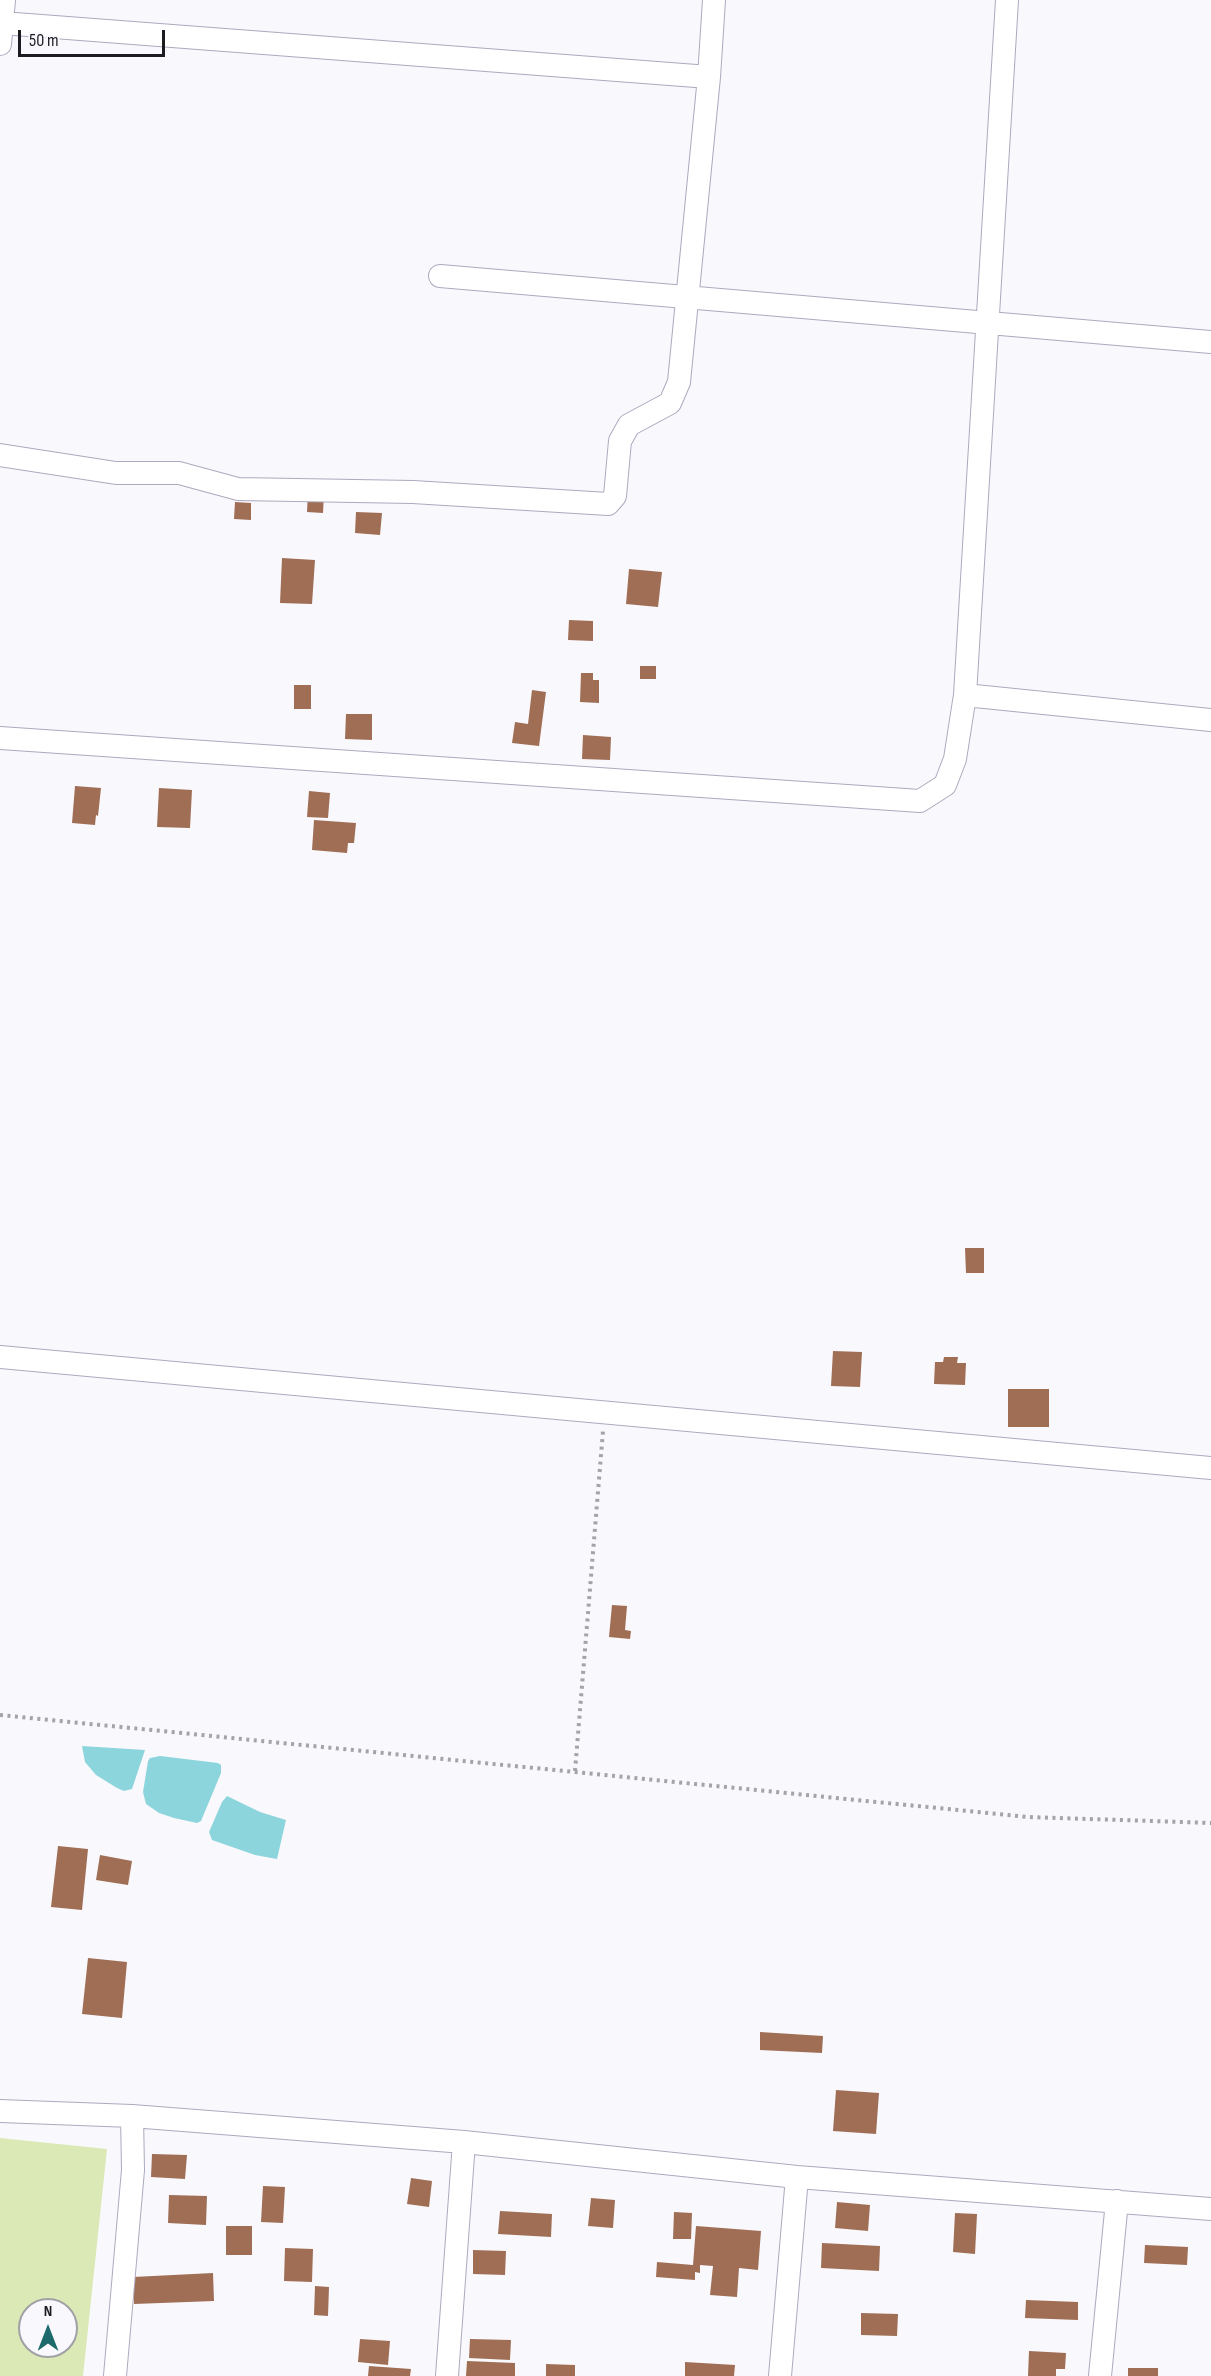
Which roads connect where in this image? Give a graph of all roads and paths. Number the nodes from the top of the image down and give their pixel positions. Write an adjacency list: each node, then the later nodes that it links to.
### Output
1 (4, 0): 4 (street)
2 (714, 0): 5 (street)
3 (1007, 0): 8 (street)
4 (1, 33): 5 (street)
5 (709, 77): 7 (street)
6 (440, 276): 7 (street)
7 (686, 298): 8 (street); 10 (street)
8 (987, 324): 9 (street); 11 (street)
9 (1211, 342)
10 (0, 455)
11 (965, 695): 12 (street); 13 (street)
12 (1211, 720)
13 (0, 738)
14 (0, 1357): 15 (street)
15 (604, 1412): 16 (street); 18 (path)
16 (1211, 1468)
17 (0, 1715): 18 (path)
18 (575, 1772): 19 (path)
19 (1211, 1823)
20 (0, 2111): 21 (street)
21 (132, 2116): 22 (street); 26 (street)
22 (464, 2142): 23 (street); 27 (street)
23 (797, 2177): 24 (street); 28 (street)
24 (1117, 2201): 25 (street); 29 (street)
25 (1211, 2210)
26 (115, 2376)
27 (447, 2376)
28 (780, 2376)
29 (1100, 2376)

